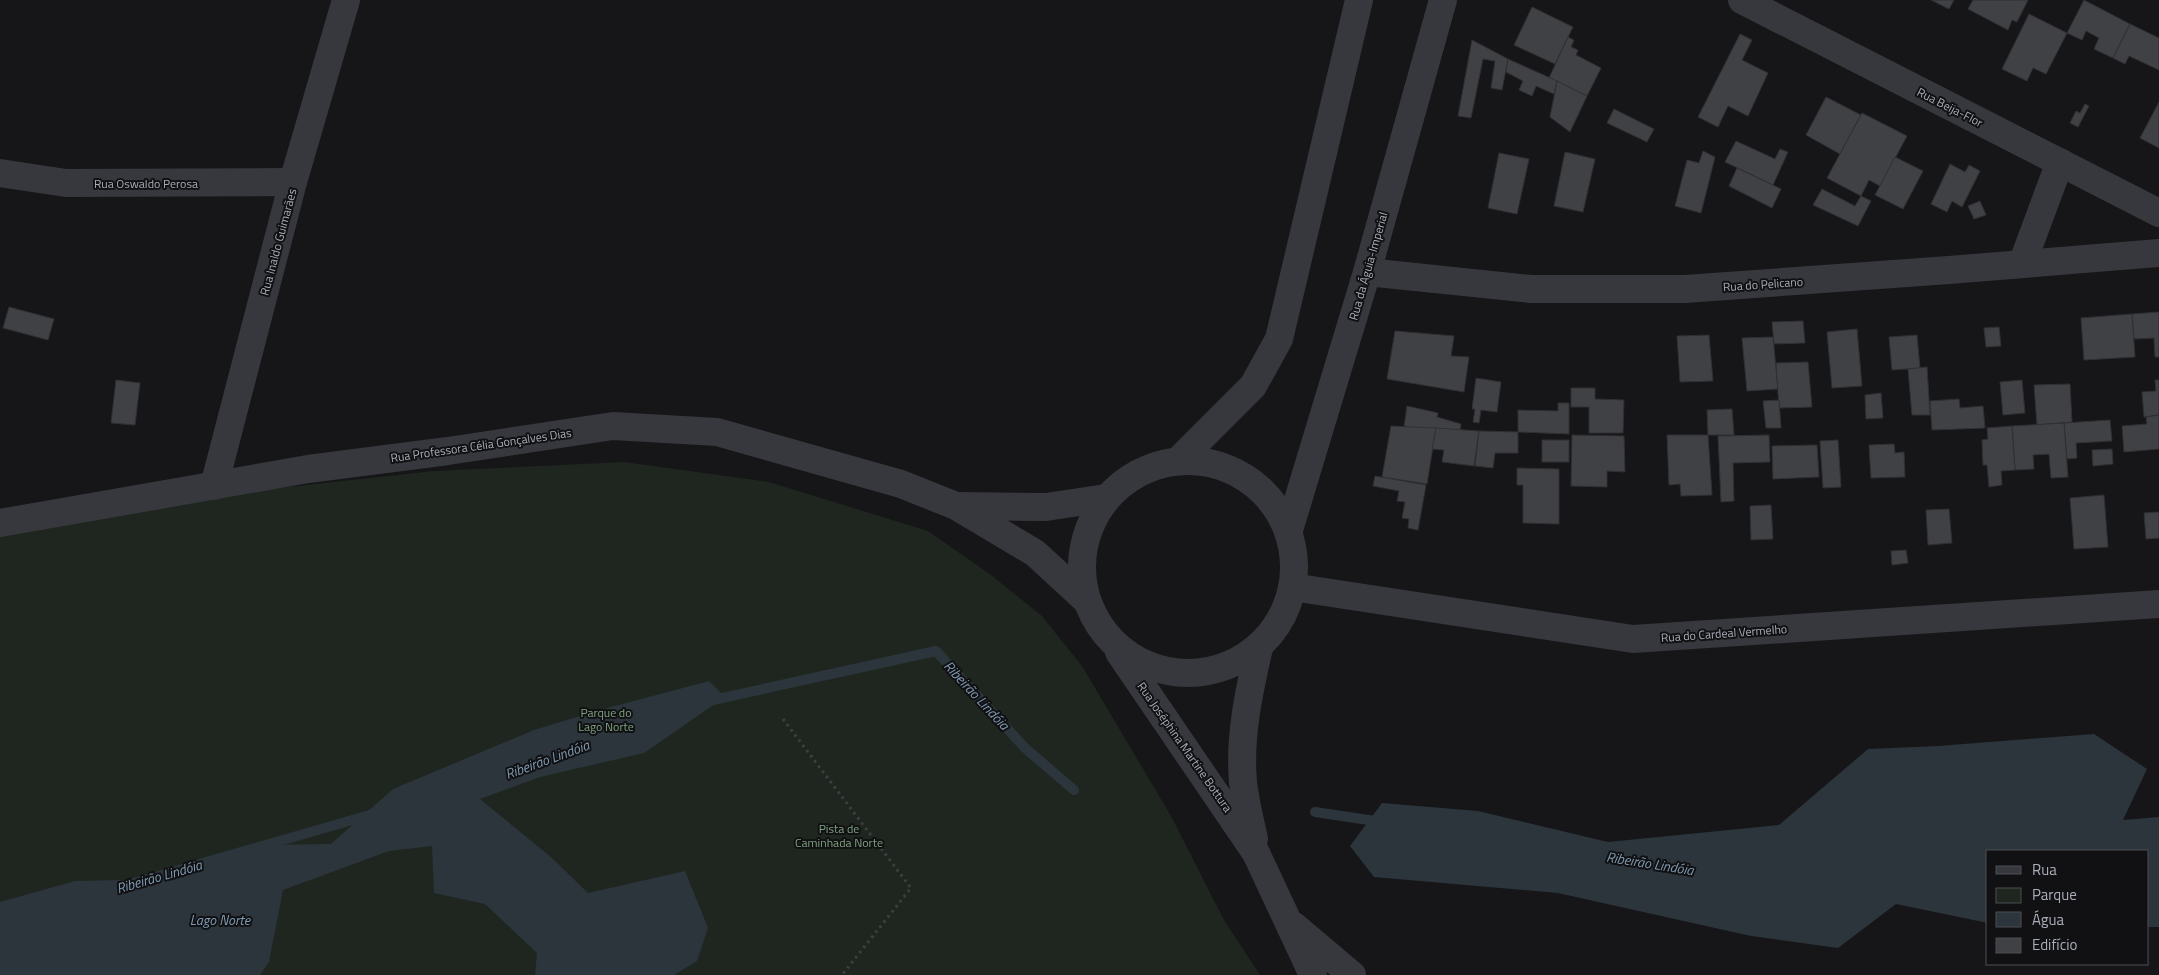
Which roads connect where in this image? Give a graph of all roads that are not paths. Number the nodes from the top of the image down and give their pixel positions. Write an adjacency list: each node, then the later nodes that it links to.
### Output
1 (346, 0): 7 (street, Rua Inaldo Guimarães)
2 (1360, 0): 12 (street)
3 (1443, 0): 11 (street, Rua da Águia-Imperial)
4 (1742, 0): 5 (street, Rua Beija-Flor)
5 (2060, 162): 8 (street, Rua Beija-Flor); 10 (street)
6 (0, 173): 7 (street, Rua Oswaldo Perosa)
7 (293, 182): 13 (street, Rua Inaldo Guimarães)
8 (2159, 213)
9 (2159, 253): 10 (street, Rua do Pelicano)
10 (2022, 264): 11 (street, Rua do Pelicano)
11 (1367, 272): 17 (street, Rua da Águia-Imperial)
12 (1179, 460): 14 (street); 17 (street)
13 (214, 486): 15 (street, Rua Professora Célia Gonçalves Dias); 16 (street, Rua Professora Célia Gonçalves Dias)
14 (1106, 498): 15 (street); 19 (street)
15 (956, 506): 19 (street)
16 (0, 523)
17 (1289, 530): 18 (street)
18 (1292, 587): 20 (street, Rua do Cardeal Vermelho); 22 (street)
19 (1087, 601): 21 (street)
20 (2159, 604)
21 (1113, 642): 22 (street); 23 (street, Rua Joséphina Martine Bottura)
22 (1258, 648): 23 (street, Rua Joséphina Martine Bottura)
23 (1256, 853): 24 (street, Rua Joséphina Martine Bottura)
24 (1288, 922): 25 (street, Rua Joséphina Martine Bottura); 26 (street)
25 (1313, 975)
26 (1352, 975)

